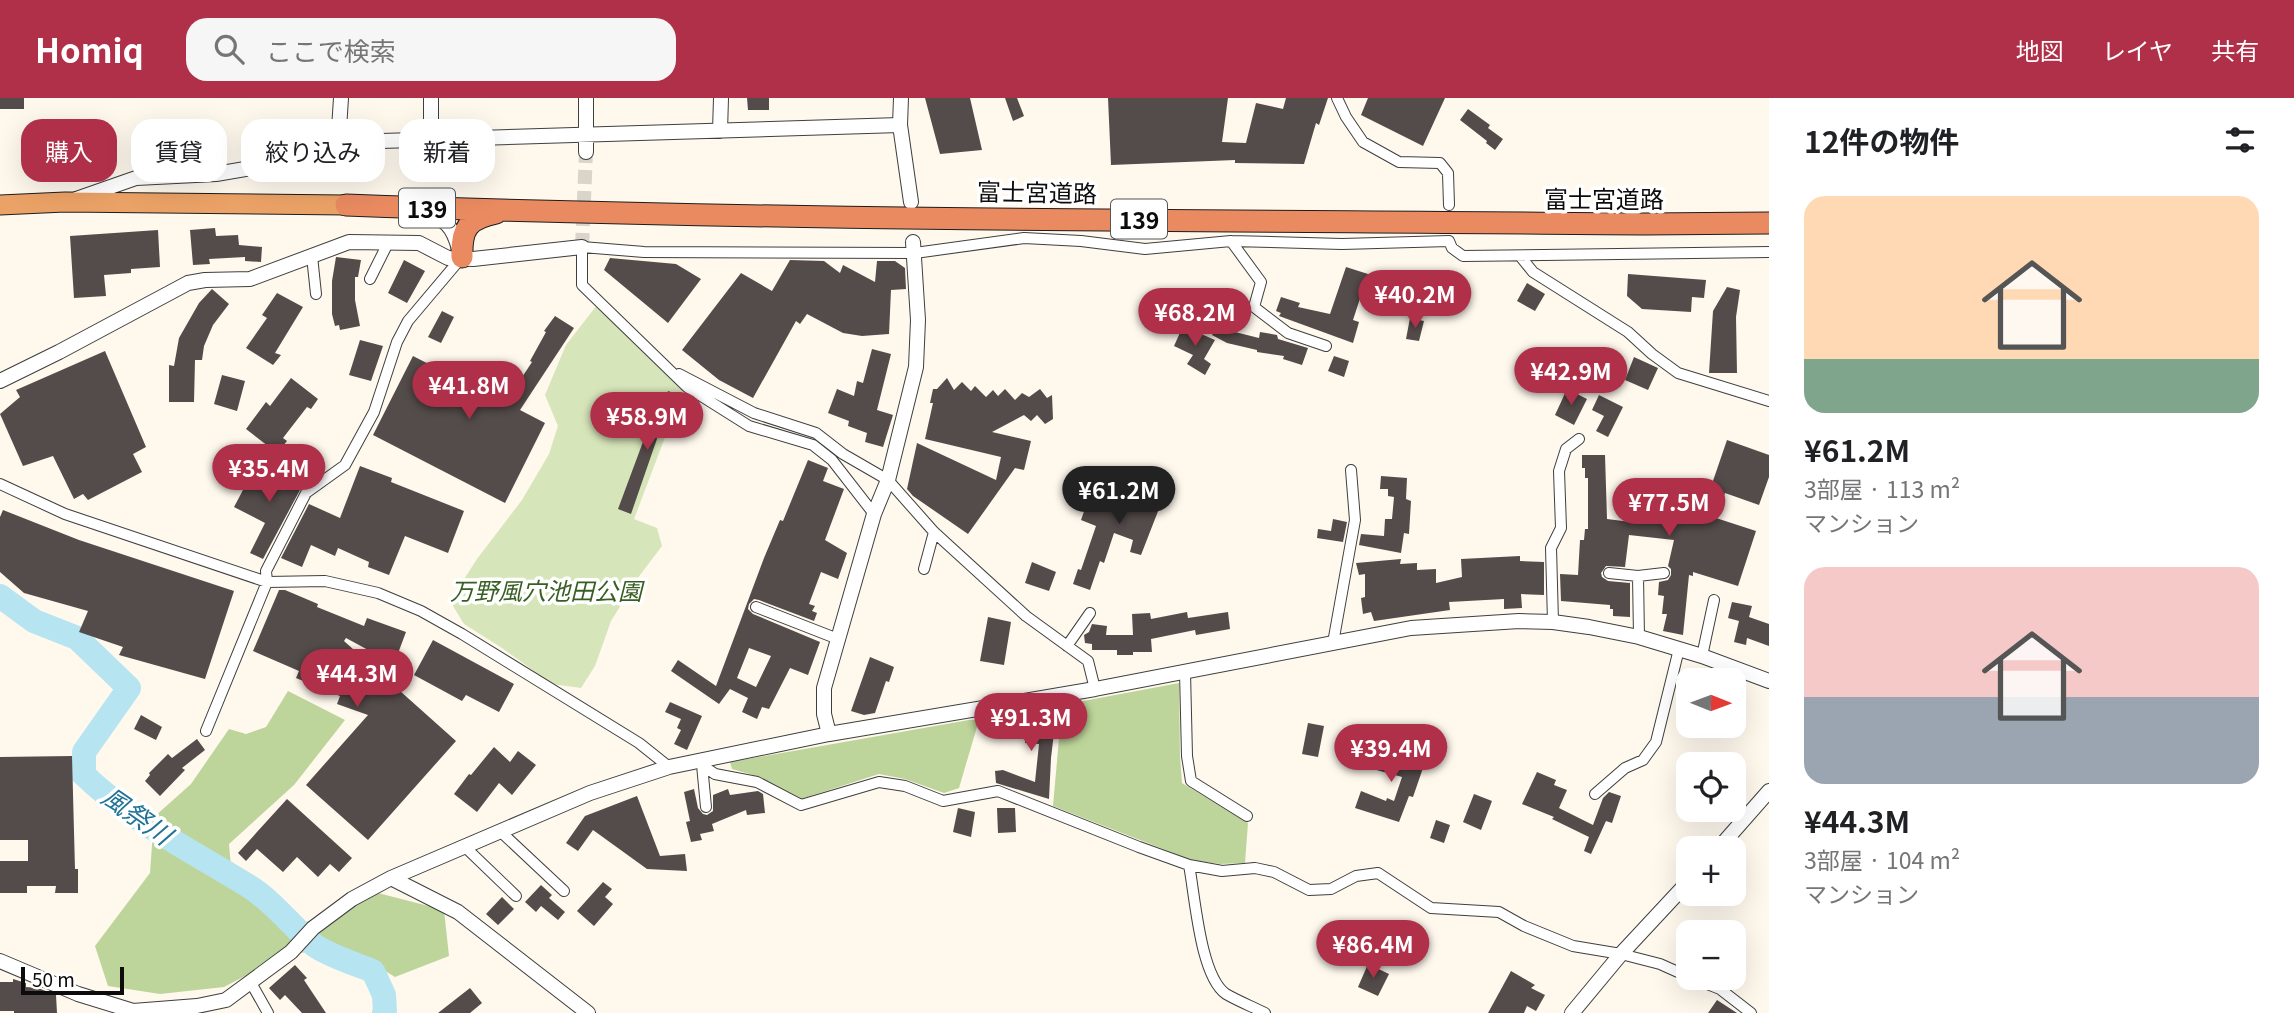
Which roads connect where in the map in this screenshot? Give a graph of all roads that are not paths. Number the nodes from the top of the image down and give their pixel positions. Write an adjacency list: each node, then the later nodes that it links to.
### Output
1 (341, 98): 7 (street)
2 (431, 98): 8 (street)
3 (586, 98): 11 (street)
4 (721, 98): 10 (street)
5 (901, 98): 9 (street)
6 (1337, 98): 19 (street)
7 (340, 119)
8 (431, 119)
9 (900, 125): 10 (street); 16 (street)
10 (720, 131): 11 (street)
11 (586, 135): 12 (street); 13 (street)
12 (495, 138)
13 (586, 152)
14 (241, 169): 15 (street)
15 (65, 202): 17 (highway, 139); 18 (highway, 139)
16 (912, 202)
17 (0, 205)
18 (346, 205): 20 (highway, 富士宮道路 / 139); 29 (street)
19 (1449, 205)
20 (508, 211): 21 (highway, 富士宮道路 / 139); 29 (highway)
21 (1769, 223)
22 (1231, 241): 25 (street); 28 (street); 32 (street)
23 (388, 243): 27 (street); 29 (street); 30 (street)
24 (582, 247): 25 (street); 29 (street); 33 (street)
25 (914, 247): 38 (street)
26 (1769, 252): 28 (street)
27 (312, 256): 31 (street); 34 (street)
28 (1520, 256): 35 (street)
29 (462, 257): 46 (street)
30 (370, 279)
31 (316, 294)
32 (1326, 346)
33 (668, 368): 38 (street); 40 (street)
34 (0, 382)
35 (1769, 401)
36 (1579, 439): 50 (street)
37 (1351, 470): 53 (street)
38 (888, 480): 40 (street); 41 (street)
39 (0, 484): 46 (street)
40 (874, 514): 52 (street)
41 (934, 532): 42 (street); 54 (street)
42 (924, 569)
43 (1609, 573): 45 (street)
44 (1664, 573): 45 (street)
45 (1638, 576): 51 (street)
46 (267, 582): 60 (street); 63 (street)
47 (1714, 600): 56 (street)
48 (756, 607): 52 (street)
49 (1090, 613): 54 (street)
50 (1553, 622): 51 (street); 53 (street)
51 (1639, 637): 55 (street)
52 (838, 639): 61 (street)
53 (1333, 643): 57 (street)
54 (1067, 646): 59 (street)
55 (1679, 649): 56 (street); 65 (street)
56 (1702, 656): 58 (street)
57 (1185, 673): 59 (street); 67 (street)
58 (1769, 681)
59 (1095, 689): 61 (street)
60 (206, 732)
61 (829, 734): 62 (street)
62 (699, 763): 63 (street); 66 (street); 71 (street)
63 (669, 767): 68 (street)
64 (1769, 791): 69 (street)
65 (1595, 794)
66 (706, 807)
67 (1247, 817)
68 (500, 831): 70 (street); 73 (street)
69 (1729, 836)
70 (464, 846): 72 (street); 75 (street)
71 (1189, 865): 76 (street); 84 (street)
72 (391, 878): 79 (street); 83 (street)
73 (564, 891)
74 (1676, 895): 76 (street)
75 (516, 897)
76 (1621, 954): 78 (street); 85 (street)
77 (0, 961): 81 (street)
78 (1676, 971)
79 (250, 981): 81 (street); 82 (street)
80 (1721, 990): 86 (street)
81 (196, 1009)
82 (268, 1013)
83 (588, 1013)
84 (1265, 1013)
85 (1572, 1013)
86 (1751, 1013)

